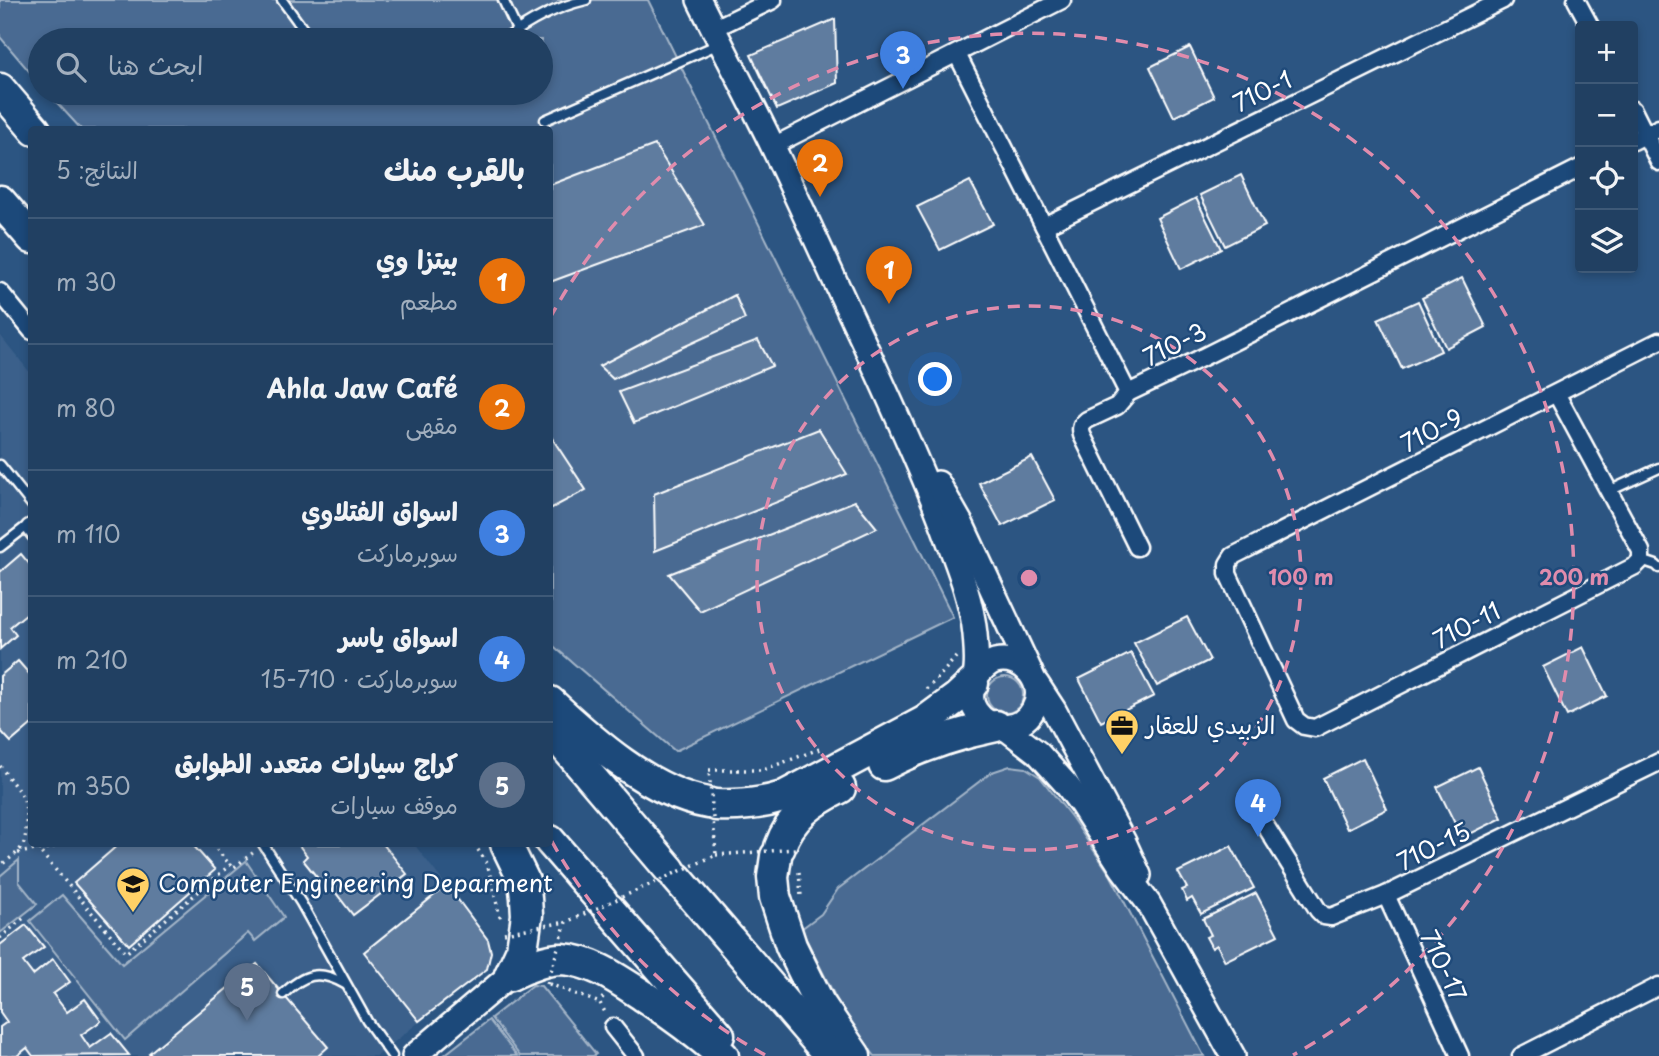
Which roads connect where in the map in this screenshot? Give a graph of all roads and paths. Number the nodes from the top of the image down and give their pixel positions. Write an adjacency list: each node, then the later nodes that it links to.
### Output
1 (282, 0): 10 (lane)
2 (503, 0): 11 (lane)
3 (586, 0): 12 (lane)
4 (699, 0): 13 (main road)
5 (773, 0): 13 (street)
6 (1062, 0): 14 (street)
7 (1503, 0): 23 (street, 710-1)
8 (1576, 0): 9 (street)
9 (1587, 21)
10 (302, 28)
11 (516, 28)
12 (521, 28)
13 (717, 36): 16 (lane); 19 (main road)
14 (957, 54): 19 (street); 23 (street, 710-3)
15 (0, 89): 17 (highway)
16 (545, 120)
17 (32, 126)
18 (1646, 135): 20 (street)
19 (773, 146): 30 (main road)
20 (1659, 162)
21 (1575, 171): 28 (street, 710-3)
22 (0, 201): 24 (highway)
23 (1044, 226): 28 (street, 710-3)
24 (28, 233)
25 (0, 292): 26 (street)
26 (28, 326)
27 (1659, 341): 29 (street, 710-9)
28 (1128, 393): 37 (street)
29 (1556, 393): 33 (street); 39 (street, 710-9)
30 (910, 444): 41 (main road); 42 (main road)
31 (0, 465): 34 (lane)
32 (1659, 468): 33 (lane)
33 (1609, 491): 38 (street)
34 (28, 500)
35 (28, 525): 36 (lane)
36 (0, 547)
37 (1138, 547)
38 (1641, 560): 39 (street, 710-11); 40 (lane)
39 (1228, 564)
40 (1659, 568)
41 (975, 634): 43 (main road); 44 (path)
42 (1034, 678): 43 (main road); 46 (main road); 66 (main road)
43 (974, 680): 45 (highway); 46 (main road)
44 (919, 695)
45 (553, 705)
46 (1000, 727): 60 (highway); 66 (main road)
47 (553, 733): 84 (highway)
48 (831, 743): 61 (path, bridge)
49 (1659, 762): 65 (street, 710-15)
50 (0, 766): 62 (path)
51 (1265, 825): 65 (street, 710-15)
52 (553, 844): 83 (highway)
53 (44, 847): 59 (path)
54 (215, 847): 63 (path)
55 (259, 847): 63 (path)
56 (265, 847): 74 (lane)
57 (476, 847): 69 (path)
58 (507, 847): 73 (highway)
59 (37, 848): 62 (path); 63 (path)
60 (787, 853): 61 (path, bridge); 67 (path); 85 (highway)
61 (716, 855): 70 (path, bridge)
62 (13, 856): 64 (path)
63 (230, 865)
64 (0, 866)
65 (1385, 895): 87 (street, 710-17)
66 (1149, 904): 86 (main road)
67 (802, 907)
68 (25, 917): 72 (path)
69 (501, 921)
70 (566, 922): 71 (path, bridge); 77 (path, bridge)
71 (503, 933)
72 (0, 938)
73 (510, 975): 80 (main road); 82 (highway)
74 (345, 984): 76 (lane); 79 (lane)
75 (1659, 986): 88 (street)
76 (283, 994)
77 (600, 1003)
78 (613, 1027): 81 (street)
79 (392, 1056)
80 (414, 1056)
81 (636, 1056)
82 (723, 1056)
83 (738, 1056)
84 (830, 1056)
85 (855, 1056)
86 (1233, 1056)
87 (1460, 1056)
88 (1521, 1056)

